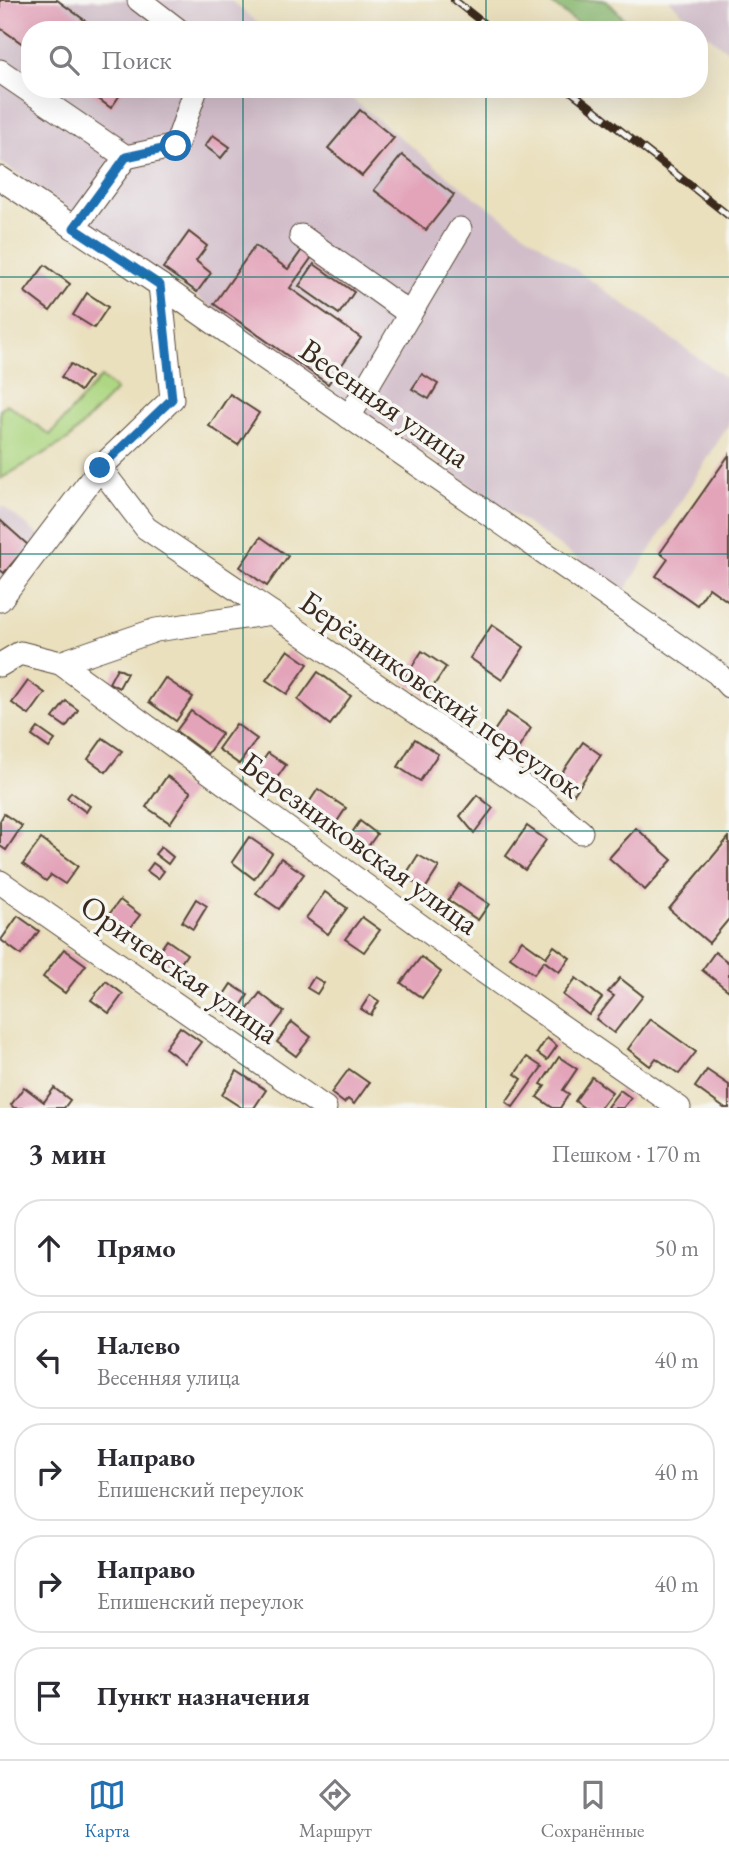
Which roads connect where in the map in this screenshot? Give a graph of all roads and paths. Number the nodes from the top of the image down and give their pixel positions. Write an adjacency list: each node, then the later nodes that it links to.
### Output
1 (139, 0): 2 (street)
2 (166, 21)
3 (0, 71): 4 (street)
4 (21, 85)
5 (40, 98): 7 (street)
6 (193, 98): 7 (street)
7 (126, 157): 9 (street)
8 (0, 178): 9 (street, Весенняя улица)
9 (74, 228): 12 (street, Весенняя улица)
10 (460, 229): 13 (street)
11 (301, 236): 13 (street)
12 (160, 285): 14 (street, Весенняя улица); 15 (street)
13 (410, 314): 14 (street)
14 (349, 417): 20 (street, Весенняя улица)
15 (100, 468): 16 (street); 17 (street)
16 (0, 600)
17 (272, 613): 18 (street, Берёзниковский переулок); 21 (street, Берёзниковский переулок)
18 (60, 663): 19 (street, Березниковская улица); 24 (street, Березниковская улица)
19 (0, 665)
20 (725, 675)
21 (581, 832)
22 (0, 882): 23 (street, Оричевская улица)
23 (325, 1108)
24 (679, 1108)

